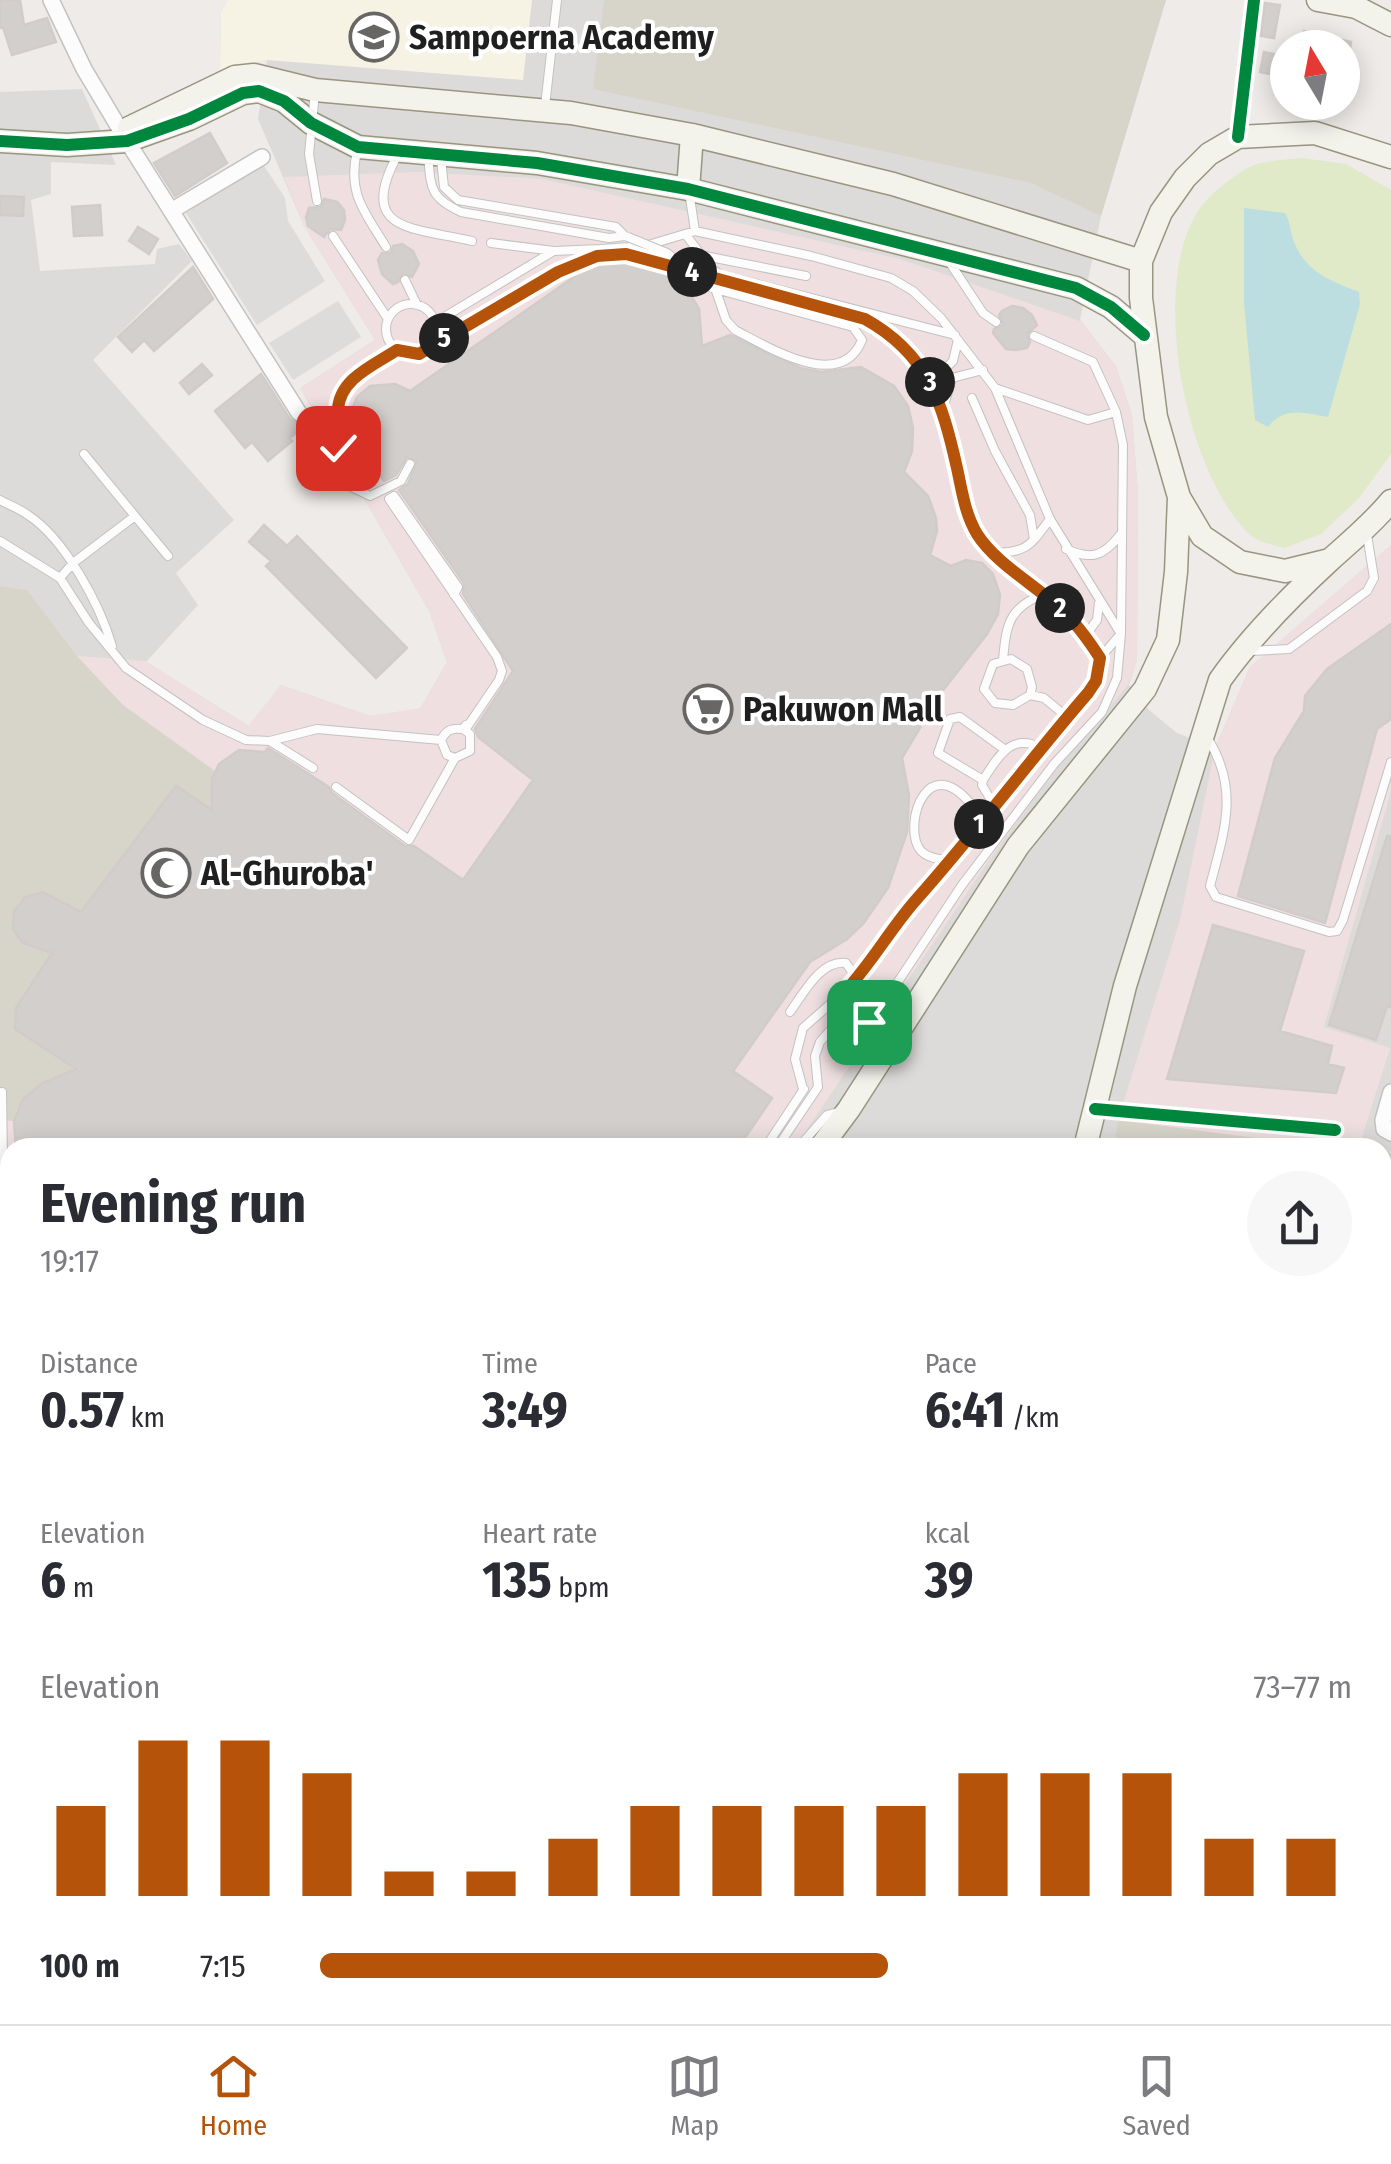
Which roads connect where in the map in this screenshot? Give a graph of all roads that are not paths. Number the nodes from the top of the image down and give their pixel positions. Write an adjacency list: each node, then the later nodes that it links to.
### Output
1 (51, 0): 10 (street)
2 (556, 0): 7 (lane)
3 (1254, 0): 11 (street)
4 (1318, 0): 5 (street)
5 (1391, 25)
6 (315, 90): 7 (street); 8 (lane); 10 (street)
7 (544, 110): 9 (street)
8 (311, 123): 10 (street); 13 (street); 19 (lane)
9 (692, 135): 18 (street); 23 (street)
10 (119, 138): 12 (street); 20 (street)
11 (1238, 138): 16 (street); 30 (street)
12 (0, 141)
13 (358, 147): 14 (street); 26 (lane)
14 (400, 151): 15 (street); 24 (lane)
15 (434, 154): 18 (street); 34 (lane, bridge)
16 (1391, 156)
17 (262, 157): 20 (street)
18 (688, 189): 21 (lane); 28 (street)
19 (316, 201)
20 (171, 211): 50 (street)
21 (690, 233): 27 (lane); 29 (lane); 41 (lane)
22 (333, 236): 36 (lane)
23 (1066, 239): 30 (street); 33 (street)
24 (472, 240)
25 (491, 243): 27 (lane)
26 (386, 248)
27 (554, 251): 37 (lane)
28 (944, 252): 33 (street); 38 (lane)
29 (700, 255): 31 (lane); 41 (lane)
30 (1141, 261): 39 (street)
31 (806, 276)
32 (405, 280): 35 (lane)
33 (1052, 282): 39 (street)
34 (714, 290): 34 (lane)
35 (417, 304): 36 (lane); 37 (lane)
36 (388, 318): 43 (lane)
37 (436, 322): 42 (lane)
38 (996, 322)
39 (1144, 335): 53 (street)
40 (1034, 336): 49 (lane)
41 (957, 338): 44 (lane); 45 (lane)
42 (432, 345): 43 (lane); 44 (lane)
43 (397, 350): 52 (lane)
44 (923, 368): 48 (lane)
45 (983, 370): 46 (lane); 48 (lane)
46 (995, 388): 49 (lane); 58 (lane)
47 (972, 398): 61 (lane)
48 (943, 409): 64 (lane)
49 (1116, 412): 60 (lane)
50 (299, 413)
51 (84, 454): 57 (lane)
52 (410, 464)
53 (1178, 497): 66 (street); 99 (street)
54 (390, 499): 79 (lane)
55 (0, 500): 67 (lane)
56 (1391, 502): 59 (street)
57 (135, 516): 65 (lane); 67 (lane)
58 (1050, 519): 61 (lane); 63 (lane)
59 (1366, 530): 66 (street); 74 (lane)
60 (1122, 533): 63 (lane); 71 (lane)
61 (1034, 539): 64 (lane)
62 (0, 540): 68 (lane)
63 (1066, 549): 70 (lane)
64 (996, 553): 69 (lane)
65 (168, 556)
66 (1330, 560): 74 (street)
67 (74, 563): 68 (lane); 73 (lane)
68 (60, 578): 73 (lane)
69 (1042, 595): 72 (lane); 76 (lane)
70 (1098, 599): 71 (lane); 72 (lane)
71 (1121, 634): 75 (lane); 97 (lane)
72 (1085, 636): 75 (lane)
73 (114, 650): 82 (lane)
74 (1240, 652): 80 (street)
75 (1100, 658): 78 (lane)
76 (1003, 660): 77 (lane); 77 (lane)
77 (1030, 695): 78 (lane)
78 (1067, 717): 83 (lane)
79 (464, 729): 81 (lane); 85 (lane)
80 (1202, 730): 86 (lane); 106 (street)
81 (442, 740): 82 (lane); 85 (lane)
82 (270, 741): 87 (lane)
83 (1041, 748): 84 (lane); 90 (lane)
84 (1004, 749): 88 (lane); 88 (lane)
85 (455, 758): 89 (lane)
86 (1391, 762)
87 (312, 768)
88 (983, 780): 90 (lane)
89 (336, 787)
90 (994, 804): 91 (lane)
91 (982, 820): 92 (lane); 92 (lane)
92 (952, 861): 93 (lane)
93 (852, 985): 94 (lane); 95 (lane)
94 (839, 998): 96 (lane); 97 (lane)
95 (790, 1012)
96 (814, 1016): 98 (lane); 102 (lane)
97 (842, 1017): 98 (lane)
98 (829, 1028): 101 (lane)
99 (887, 1050): 100 (lane); 105 (street)
100 (839, 1058)
101 (818, 1087): 102 (lane); 111 (lane)
102 (803, 1089): 110 (lane)
103 (2, 1092): 107 (lane)
104 (1391, 1092): 108 (street)
105 (849, 1109): 112 (lane); 113 (street)
106 (1094, 1110): 109 (street); 114 (street)
107 (1, 1120)
108 (1387, 1126)
109 (1335, 1130)
110 (771, 1138)
111 (784, 1138)
112 (807, 1138)
113 (827, 1138)
114 (1087, 1138)

